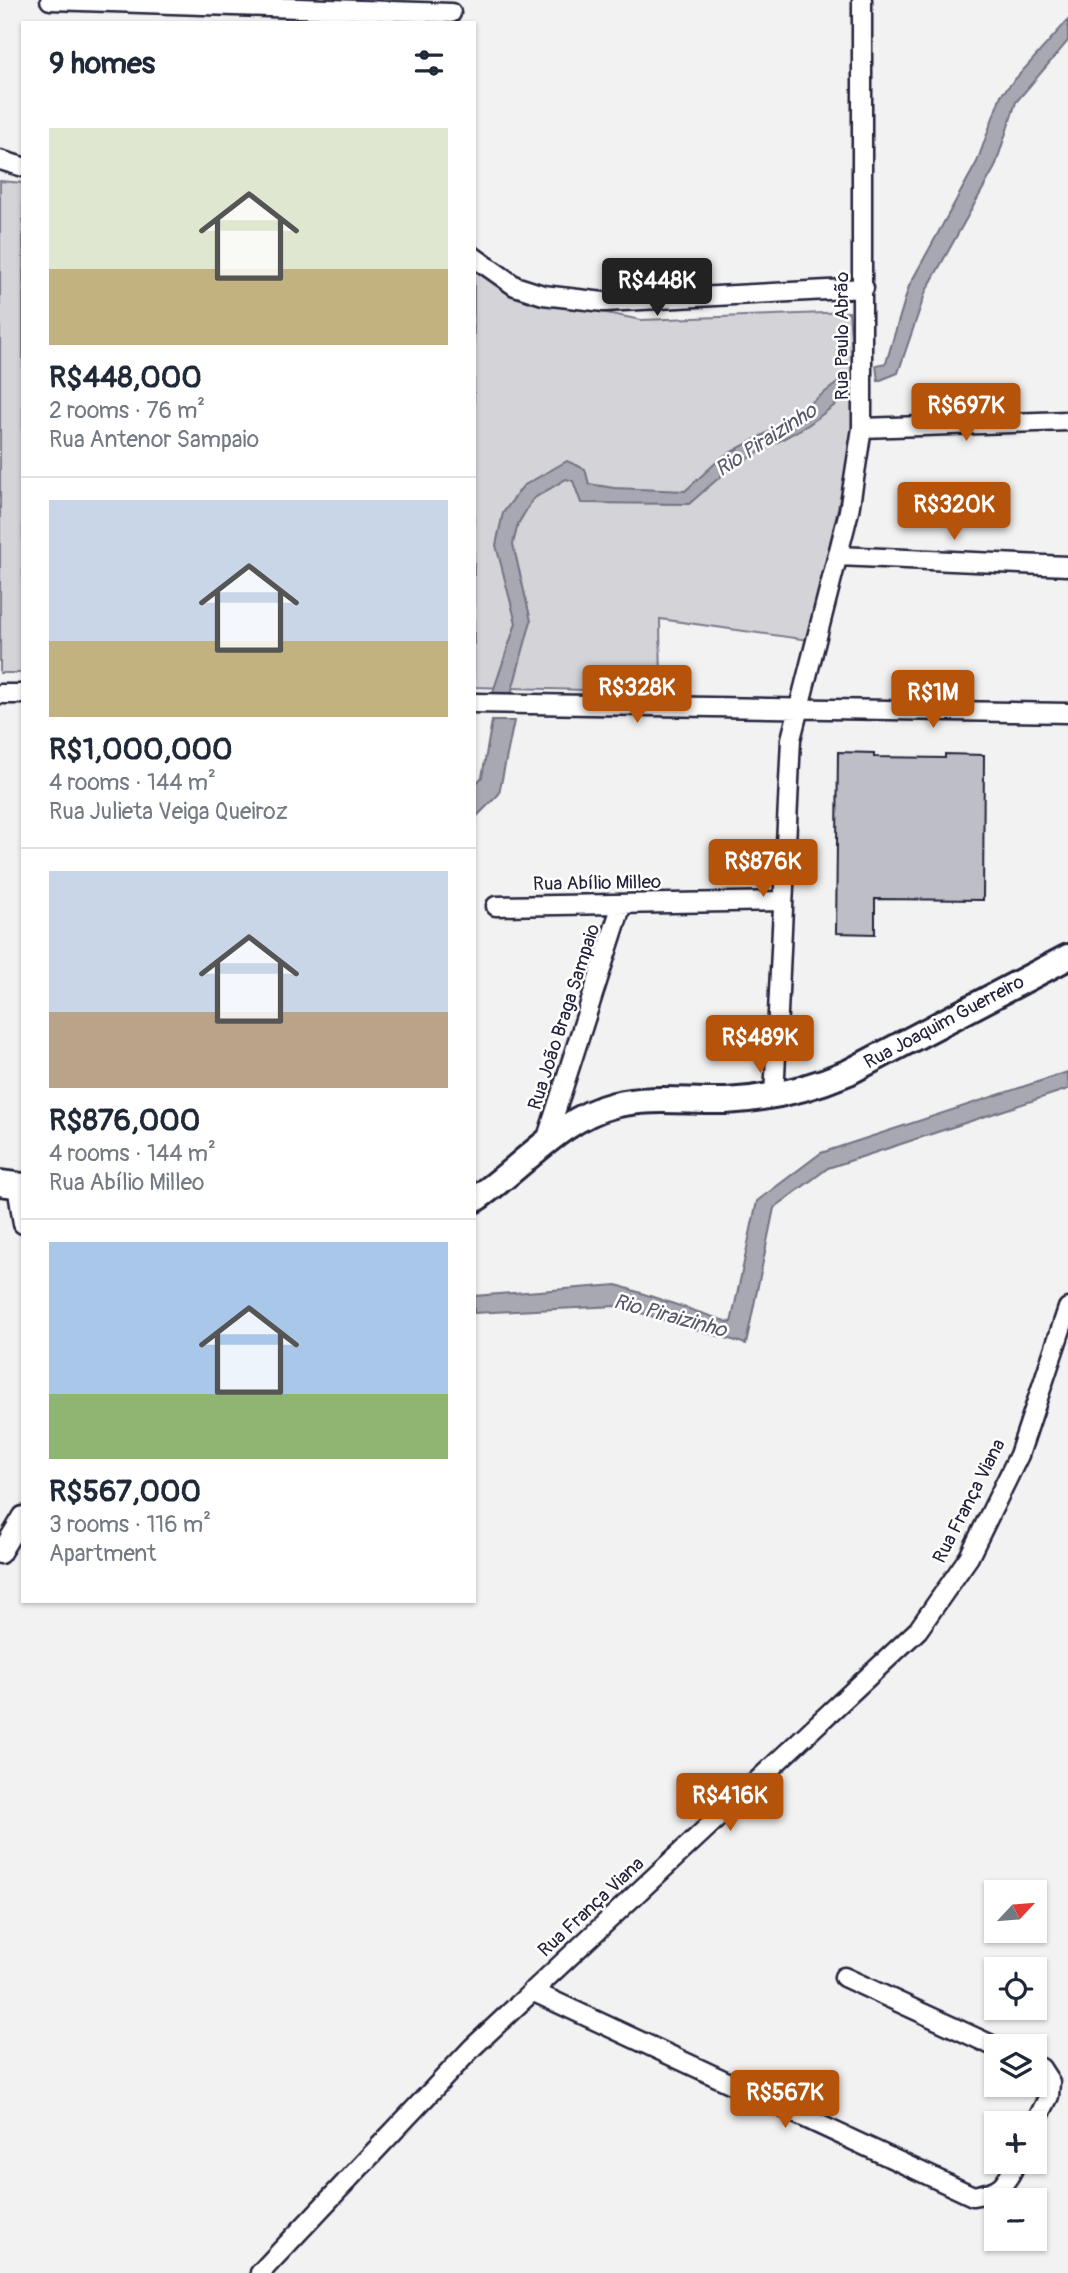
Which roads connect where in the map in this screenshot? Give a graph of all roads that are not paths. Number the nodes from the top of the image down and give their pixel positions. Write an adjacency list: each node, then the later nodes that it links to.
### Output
1 (50, 0): 3 (street)
2 (862, 0): 8 (street, Rua Paulo Abrão)
3 (249, 10): 4 (street)
4 (451, 12)
5 (0, 160): 6 (street)
6 (21, 166)
7 (476, 258): 8 (street)
8 (863, 288): 10 (street, Rua Paulo Abrão)
9 (1068, 421): 10 (street)
10 (862, 428): 11 (street, Rua Paulo Abrão)
11 (838, 556): 12 (street); 16 (street, Rua Paulo Abrão)
12 (1068, 566)
13 (0, 694): 14 (street)
14 (21, 694)
15 (476, 703): 16 (street)
16 (800, 708): 17 (street); 18 (street, Rua Paulo Abrão)
17 (1068, 713)
18 (782, 901): 19 (street, Rua Abílio Milleo); 22 (street, Rua Paulo Abrão)
19 (622, 904): 20 (street, Rua Abílio Milleo); 23 (street, Rua João Braga Sampaio)
20 (496, 906)
21 (1068, 957): 22 (street, Rua Joaquim Guerreiro)
22 (774, 1097): 23 (street, Rua Joaquim Guerreiro)
23 (545, 1144): 25 (street, Rua Joaquim Guerreiro)
24 (13, 1185): 26 (street)
25 (476, 1198)
26 (21, 1216)
27 (1068, 1308): 31 (street, Rua França Viana)
28 (21, 1519): 29 (street)
29 (0, 1554)
30 (844, 1977): 32 (street)
31 (532, 1991): 35 (street); 36 (street, Rua França Viana)
32 (984, 2041)
33 (1047, 2077): 34 (street)
34 (1042, 2111)
35 (1010, 2174)
36 (260, 2273)

